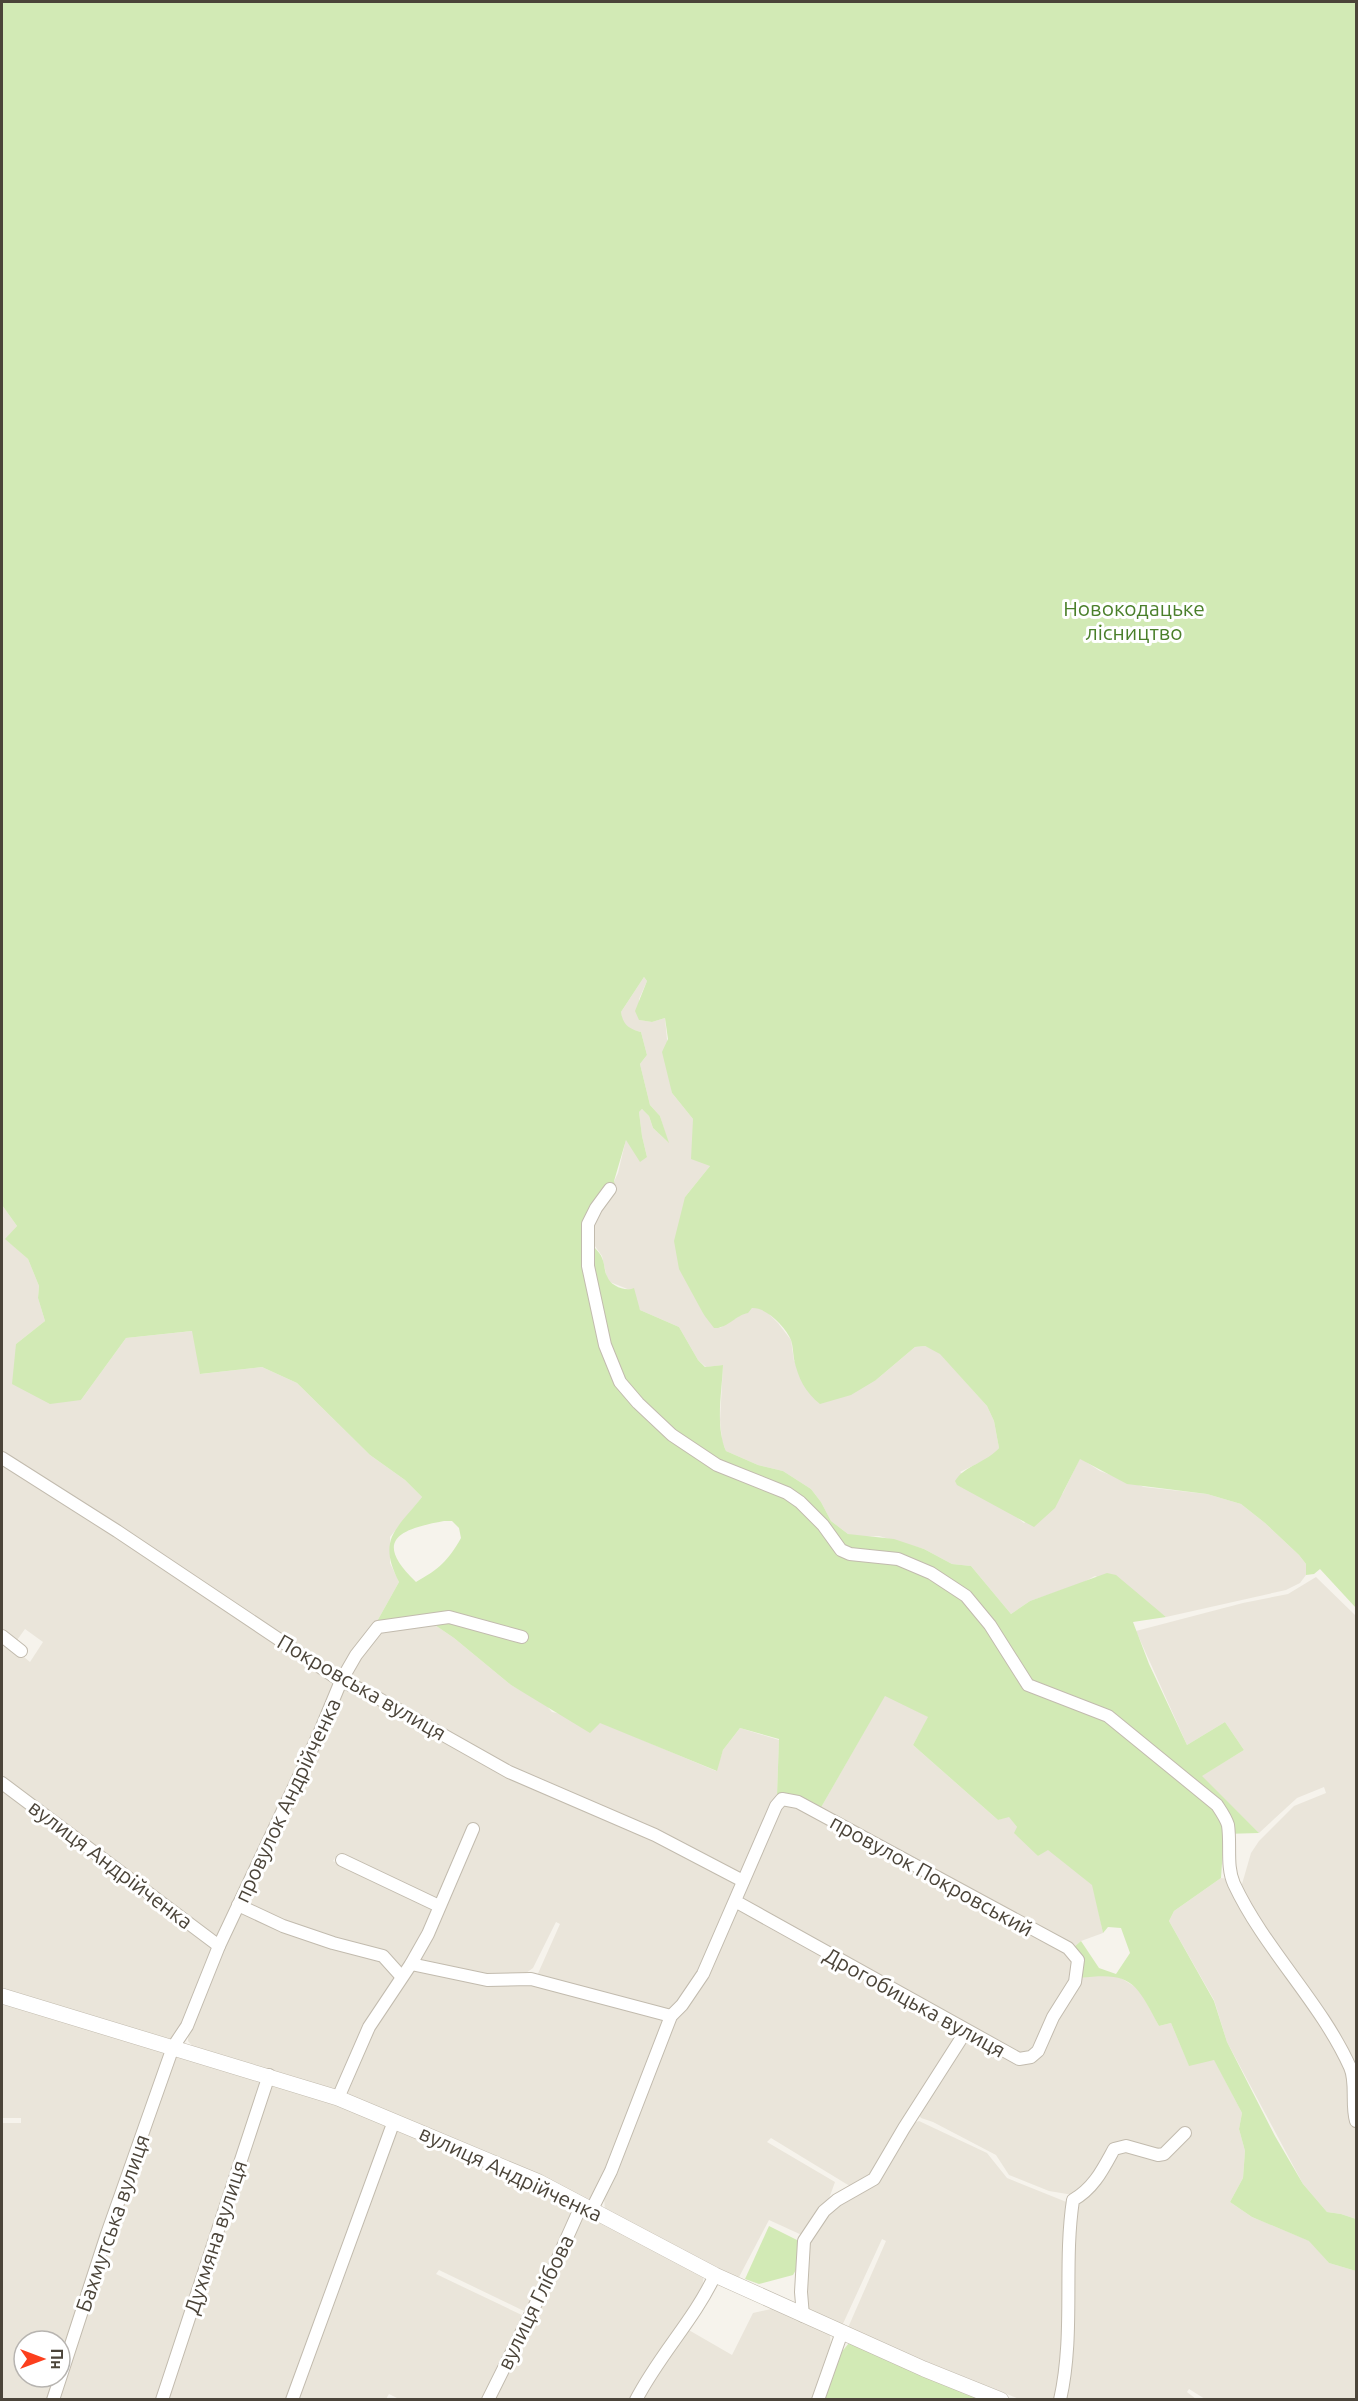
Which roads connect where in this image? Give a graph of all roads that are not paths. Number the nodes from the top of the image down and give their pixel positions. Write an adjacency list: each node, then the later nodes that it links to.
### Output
1 (610, 1189): 25 (street)
2 (2, 1458): 6 (street, Покровська вулиця)
3 (2, 1636): 5 (street)
4 (522, 1637): 6 (street, провулок Андрійченка)
5 (21, 1651)
6 (341, 1681): 10 (street, Покровська вулиця); 12 (street, провулок Андрійченка)
7 (2, 1783): 14 (street, вулиця Андрійченка)
8 (473, 1829): 13 (street)
9 (342, 1860): 13 (street)
10 (743, 1881): 11 (street); 15 (street, провулок Покровський)
11 (735, 1901): 19 (street); 20 (street, Дрогобицька вулиця)
12 (238, 1905): 14 (street, провулок Андрійченка); 17 (street)
13 (439, 1906): 16 (street)
14 (219, 1946): 21 (street, провулок Андрійченка)
15 (1078, 1960): 20 (street, Дрогобицька вулиця)
16 (411, 1964): 17 (street); 19 (street)
17 (401, 1976): 23 (street)
18 (2, 1996): 21 (street, вулиця Андрійченка)
19 (671, 2016): 27 (street)
20 (966, 2031): 29 (street)
21 (173, 2047): 22 (street, вулиця Андрійченка); 31 (street, Бахмутська вулиця)
22 (269, 2075): 23 (street, вулиця Андрійченка); 32 (street, Духмяна вулиця)
23 (338, 2098): 24 (street, вулиця Андрійченка)
24 (394, 2121): 27 (street, вулиця Андрійченка); 33 (street)
25 (1356, 2121)
26 (1185, 2133): 38 (street)
27 (587, 2207): 28 (street, вулиця Андрійченка); 34 (street, вулиця Глібова)
28 (715, 2275): 29 (street, вулиця Андрійченка); 35 (street)
29 (803, 2316): 30 (street, вулиця Андрійченка)
30 (842, 2332): 36 (street); 37 (street, вулиця Андрійченка)
31 (53, 2400)
32 (162, 2400)
33 (292, 2400)
34 (488, 2400)
35 (636, 2400)
36 (818, 2400)
37 (1001, 2400)
38 (1060, 2400)

